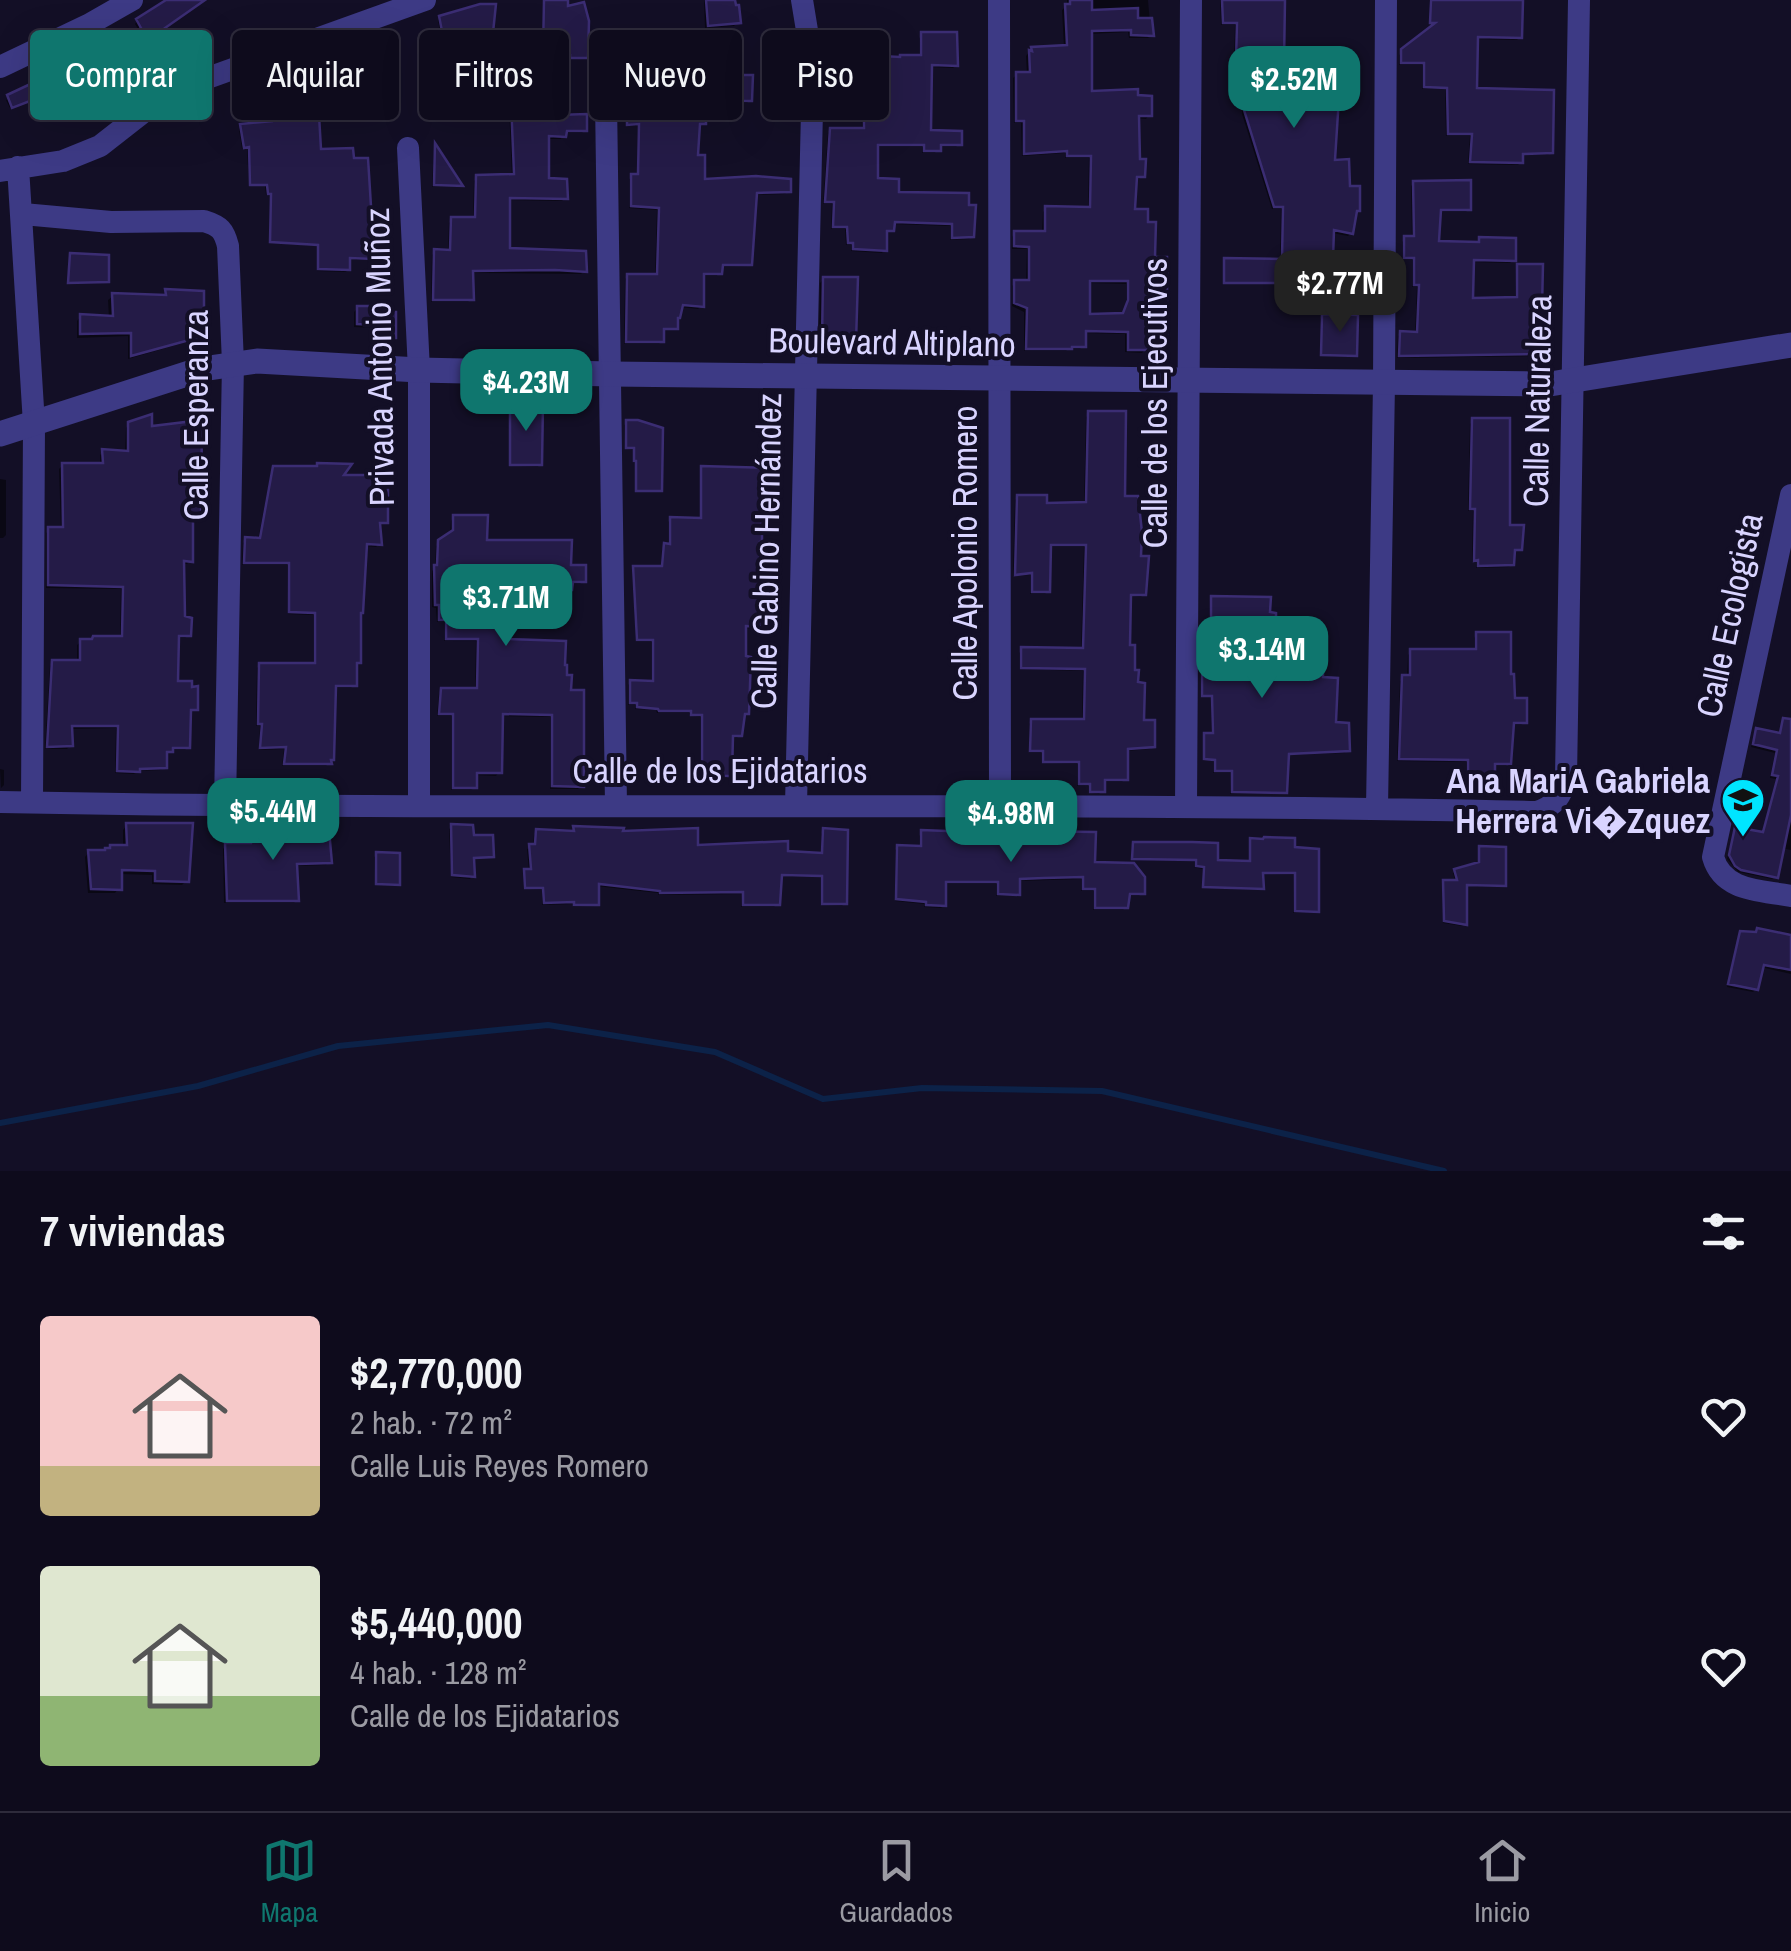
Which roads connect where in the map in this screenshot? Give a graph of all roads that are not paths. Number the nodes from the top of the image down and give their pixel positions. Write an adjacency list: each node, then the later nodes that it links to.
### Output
1 (132, 0): 8 (street)
2 (425, 0): 11 (street)
3 (802, 0): 17 (street, Calle Gabino Hernández)
4 (999, 0): 18 (street, Calle Apolonio Romero)
5 (1191, 0): 19 (street, Calle de los Ejecutivos)
6 (1386, 0): 20 (street)
7 (1578, 0): 21 (street, Calle Naturaleza)
8 (0, 67)
9 (606, 120): 16 (street)
10 (408, 148): 15 (street, Privada Antonio Muñoz)
11 (9, 169): 12 (street)
12 (22, 214): 14 (street, Calle Esperanza); 22 (street)
13 (1791, 344): 21 (street, Boulevard Altiplano)
14 (233, 363): 15 (street, Boulevard Altiplano); 22 (street, Boulevard Altiplano); 31 (street, Calle Esperanza)
15 (419, 370): 16 (street, Boulevard Altiplano); 28 (street, Privada Antonio Muñoz)
16 (611, 374): 17 (street, Boulevard Altiplano); 29 (street)
17 (804, 375): 18 (street, Boulevard Altiplano); 30 (street, Calle Gabino Hernández)
18 (999, 380): 19 (street, Boulevard Altiplano); 32 (street, Calle Apolonio Romero)
19 (1190, 381): 20 (street, Boulevard Altiplano); 33 (street, Calle de los Ejecutivos)
20 (1384, 382): 21 (street, Boulevard Altiplano); 34 (street)
21 (1573, 382): 25 (street, Calle Naturaleza)
22 (34, 424): 23 (street, Boulevard Altiplano); 27 (street)
23 (0, 434)
24 (1791, 494): 35 (street, Calle Ecologista)
25 (1558, 801): 34 (street, Calle de los Ejidatarios)
26 (0, 802): 27 (street, Calle de los Ejidatarios)
27 (32, 802): 31 (street, Calle de los Ejidatarios)
28 (419, 805): 29 (street, Calle de los Ejidatarios); 31 (street, Calle de los Ejidatarios)
29 (616, 805): 30 (street, Calle de los Ejidatarios)
30 (796, 805): 32 (street, Calle de los Ejidatarios)
31 (225, 806)
32 (1000, 806): 33 (street, Calle de los Ejidatarios)
33 (1186, 807): 34 (street, Calle de los Ejidatarios)
34 (1377, 808)
35 (1791, 896)

